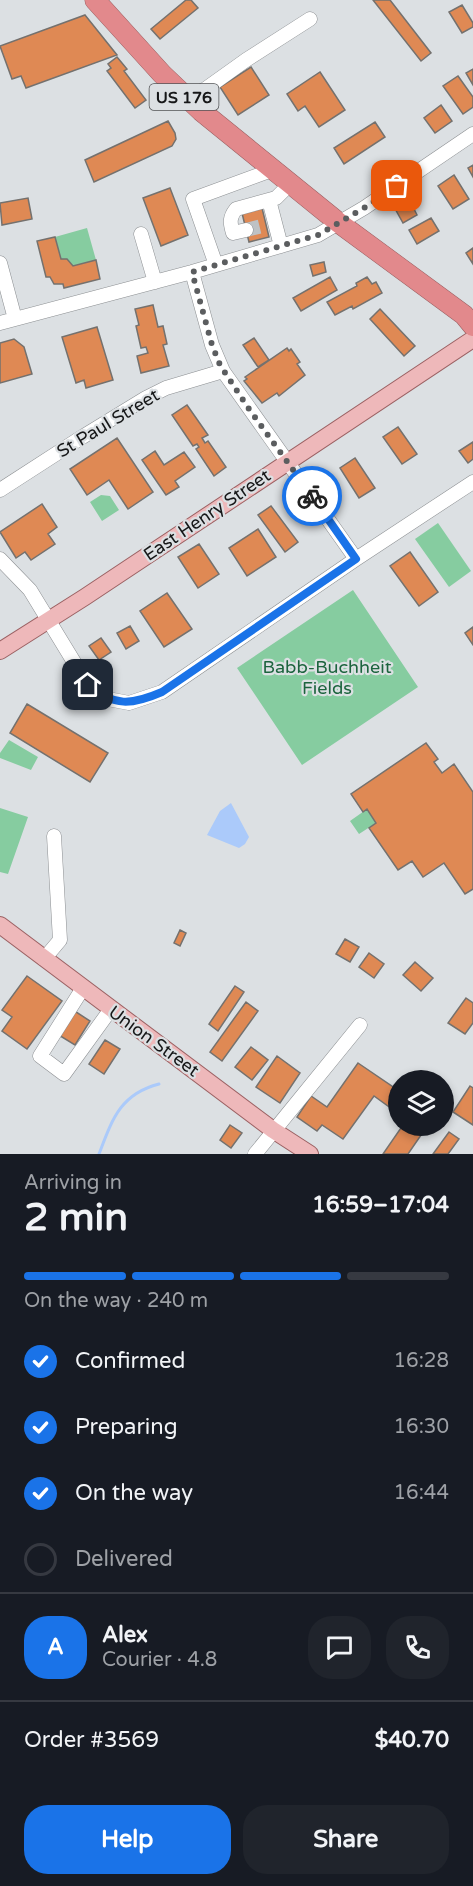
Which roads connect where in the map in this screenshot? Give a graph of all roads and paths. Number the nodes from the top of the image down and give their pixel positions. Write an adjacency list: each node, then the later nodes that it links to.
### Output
1 (95, 0): 3 (highway, US 176)
2 (310, 19): 3 (street)
3 (185, 97): 5 (highway, US 176)
4 (473, 134): 8 (street)
5 (272, 170): 6 (highway, US 176); 13 (street)
6 (290, 184): 7 (street); 8 (highway, US 176)
7 (269, 200): 9 (street); 11 (street)
8 (339, 223): 11 (street); 18 (highway, US 176)
9 (246, 230)
10 (141, 234): 15 (street)
11 (281, 246): 13 (street)
12 (0, 263): 16 (street)
13 (216, 265): 14 (street)
14 (192, 272): 15 (street); 20 (street)
15 (155, 282): 16 (street)
16 (15, 319): 17 (street)
17 (0, 323)
18 (473, 326)
19 (473, 339): 21 (main road, East Henry Street)
20 (223, 371): 21 (street); 23 (street, St Paul Street)
21 (287, 462): 25 (street); 26 (main road, East Henry Street)
22 (473, 482): 25 (street)
23 (0, 490)
24 (0, 559): 26 (street)
25 (356, 559): 26 (street)
26 (49, 620): 27 (main road, East Henry Street)
27 (0, 651)
28 (54, 836): 30 (street)
29 (0, 925): 30 (main road, Union Street)
30 (44, 959): 31 (main road, Union Street)
31 (83, 988): 32 (main road, Union Street); 32 (street)
32 (111, 1010): 34 (main road, Union Street)
33 (360, 1025): 34 (street)
34 (273, 1130): 35 (street); 36 (main road, Union Street)
35 (255, 1154)
36 (310, 1154)

